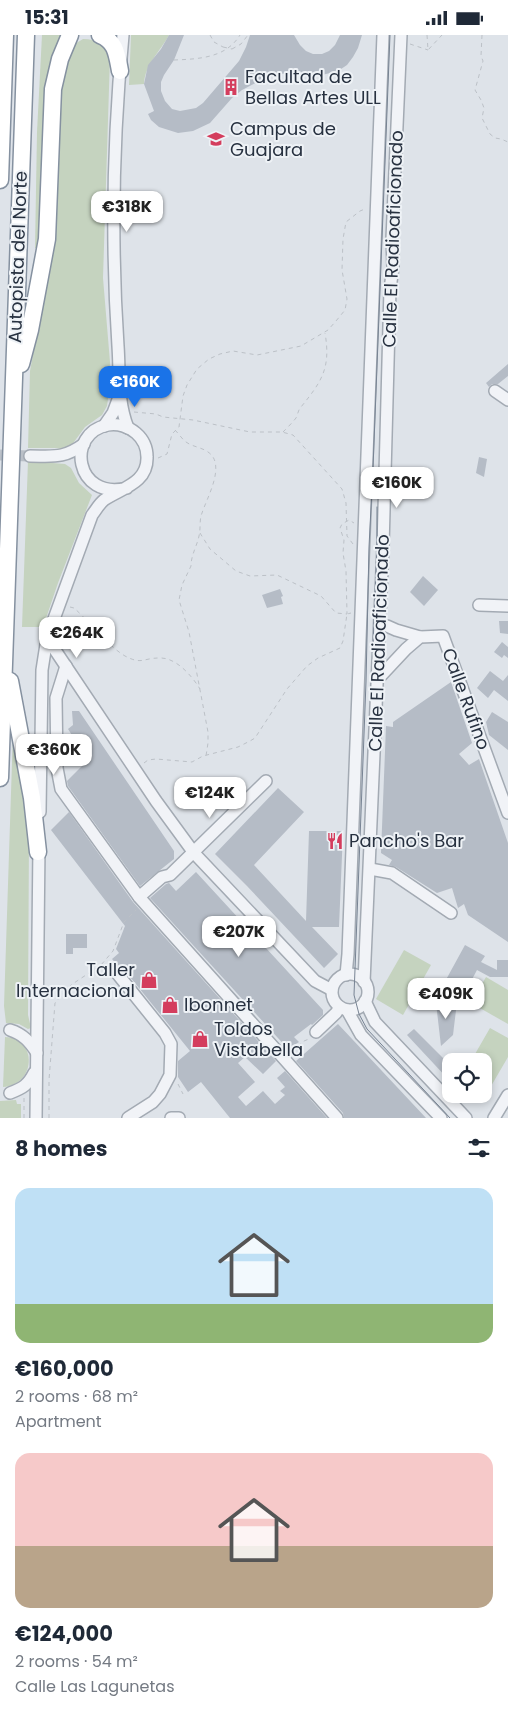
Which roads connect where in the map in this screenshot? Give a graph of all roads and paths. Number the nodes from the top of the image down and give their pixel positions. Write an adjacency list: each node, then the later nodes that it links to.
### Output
1 (5, 35): 17 (highway, Autopista del Norte)
2 (26, 35): 22 (highway, Autopista del Norte)
3 (100, 35): 16 (highway)
4 (123, 35): 16 (street)
5 (210, 35): 7 (path, bridge)
6 (240, 35): 15 (path)
7 (248, 35)
8 (383, 35): 68 (street, Calle El Radioaficionado)
9 (427, 35): 14 (path)
10 (442, 35): 14 (path)
11 (482, 35): 18 (path)
12 (71, 38): 22 (highway)
13 (404, 39): 14 (path); 52 (street, Calle El Radioaficionado)
14 (428, 50)
15 (174, 60)
16 (120, 71): 24 (street)
17 (2, 94): 19 (highway, Autopista del Norte)
18 (508, 142)
19 (0, 180)
20 (369, 208): 21 (path)
21 (325, 332): 27 (path); 31 (path)
22 (14, 389): 50 (highway, Autopista del Norte)
23 (495, 391): 25 (street)
24 (119, 395): 26 (street); 28 (street)
25 (508, 400)
26 (122, 410): 27 (path); 29 (street)
27 (180, 419): 30 (path); 31 (path)
28 (104, 426): 29 (street); 32 (street)
29 (128, 428): 35 (street)
30 (175, 430): 35 (path); 40 (path)
31 (282, 433): 38 (path)
32 (84, 444): 34 (street); 36 (street)
33 (30, 455): 34 (street)
34 (65, 455): 36 (street)
35 (147, 461): 37 (street)
36 (82, 466): 37 (street)
37 (127, 488): 42 (street)
38 (346, 522): 39 (path); 41 (path); 45 (path)
39 (357, 524)
40 (199, 533): 45 (path); 53 (path)
41 (356, 546)
42 (60, 603): 48 (street); 53 (path)
43 (479, 605): 44 (street)
44 (508, 606)
45 (347, 614): 46 (path); 57 (path)
46 (354, 614)
47 (387, 625): 49 (street)
48 (47, 637): 51 (street); 56 (street)
49 (420, 637): 52 (street, Calle Rufino); 61 (street, Calle Rufino)
50 (4, 654): 59 (highway, Autopista del Norte); 62 (highway)
51 (66, 666): 54 (street); 55 (street)
52 (377, 680): 64 (street, Calle El Radioaficionado)
53 (201, 690): 57 (path)
54 (58, 692): 55 (street); 56 (street); 65 (street)
55 (84, 695): 58 (street)
56 (42, 699): 62 (street)
57 (206, 756): 58 (path)
58 (135, 769): 63 (street)
59 (0, 778)
60 (266, 781): 63 (street)
61 (508, 813)
62 (38, 852): 75 (street)
63 (194, 853): 65 (street); 70 (street)
64 (370, 869): 66 (street); 69 (street, Calle El Radioaficionado)
65 (139, 903): 76 (street); 83 (path)
66 (451, 913)
67 (116, 972): 84 (street)
68 (346, 975): 69 (street); 70 (street)
69 (364, 982): 71 (street)
70 (332, 990): 72 (street)
71 (365, 1001): 72 (street); 89 (street)
72 (344, 1008): 74 (street); 88 (street)
73 (10, 1030): 75 (street)
74 (316, 1032): 76 (path)
75 (37, 1053): 77 (street)
76 (284, 1058): 87 (street)
77 (36, 1069): 78 (street); 82 (street)
78 (10, 1093)
79 (508, 1095): 90 (street)
80 (23, 1103): 81 (path)
81 (24, 1118)
82 (36, 1118)
83 (49, 1118)
84 (128, 1118)
85 (171, 1118): 86 (street)
86 (179, 1118)
87 (337, 1118)
88 (441, 1118)
89 (466, 1118)
90 (494, 1118)

